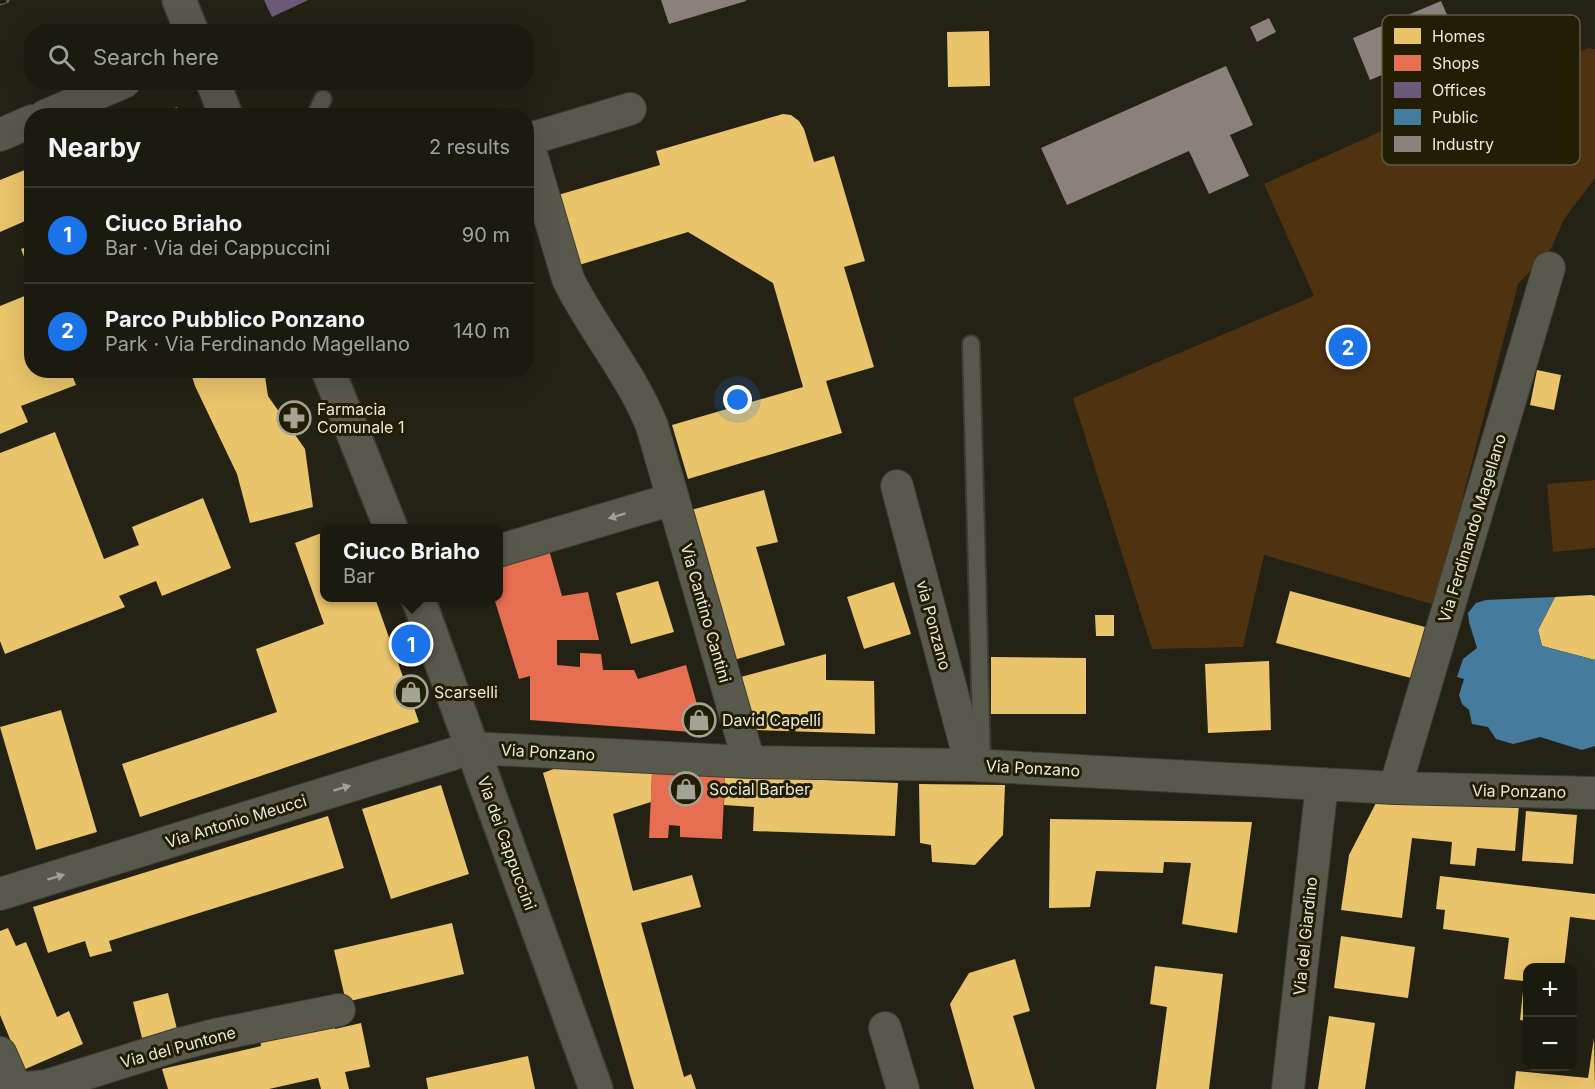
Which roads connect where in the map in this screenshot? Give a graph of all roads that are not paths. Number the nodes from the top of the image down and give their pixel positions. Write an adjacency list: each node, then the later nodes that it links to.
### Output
1 (179, 0): 2 (main road)
2 (189, 24)
3 (105, 90): 6 (street)
4 (216, 90): 7 (main road)
5 (324, 99): 8 (lane)
6 (64, 108)
7 (223, 108)
8 (319, 108)
9 (630, 109): 12 (street)
10 (24, 124): 11 (street)
11 (0, 135)
12 (534, 138)
13 (534, 164): 18 (street, Via Cantino Cantini)
14 (1549, 268): 26 (street, Via Ferdinando Magellano)
15 (971, 344): 24 (lane)
16 (331, 378): 19 (main road)
17 (897, 486): 24 (street, via Ponzano)
18 (673, 499): 20 (street, one-way to 20); 23 (street, Via Cantino Cantini)
19 (389, 524)
20 (503, 550)
21 (420, 602): 22 (main road, Via dei Cappuccini)
22 (472, 748): 23 (street, Via Ponzano); 28 (street, Via Antonio Meucci, one-way to 22); 33 (main road, Via dei Cappuccini)
23 (749, 762): 24 (street, Via Ponzano)
24 (976, 765): 25 (street, Via Ponzano)
25 (1322, 784): 26 (street, Via Ponzano); 35 (street, Via del Giardino)
26 (1395, 788): 27 (street, Via Ponzano)
27 (1595, 793)
28 (0, 894)
29 (339, 1010): 32 (street, Via del Puntone)
30 (885, 1028): 34 (street)
31 (0, 1053): 32 (street)
32 (17, 1089)
33 (596, 1089)
34 (903, 1089)
35 (1288, 1089)

